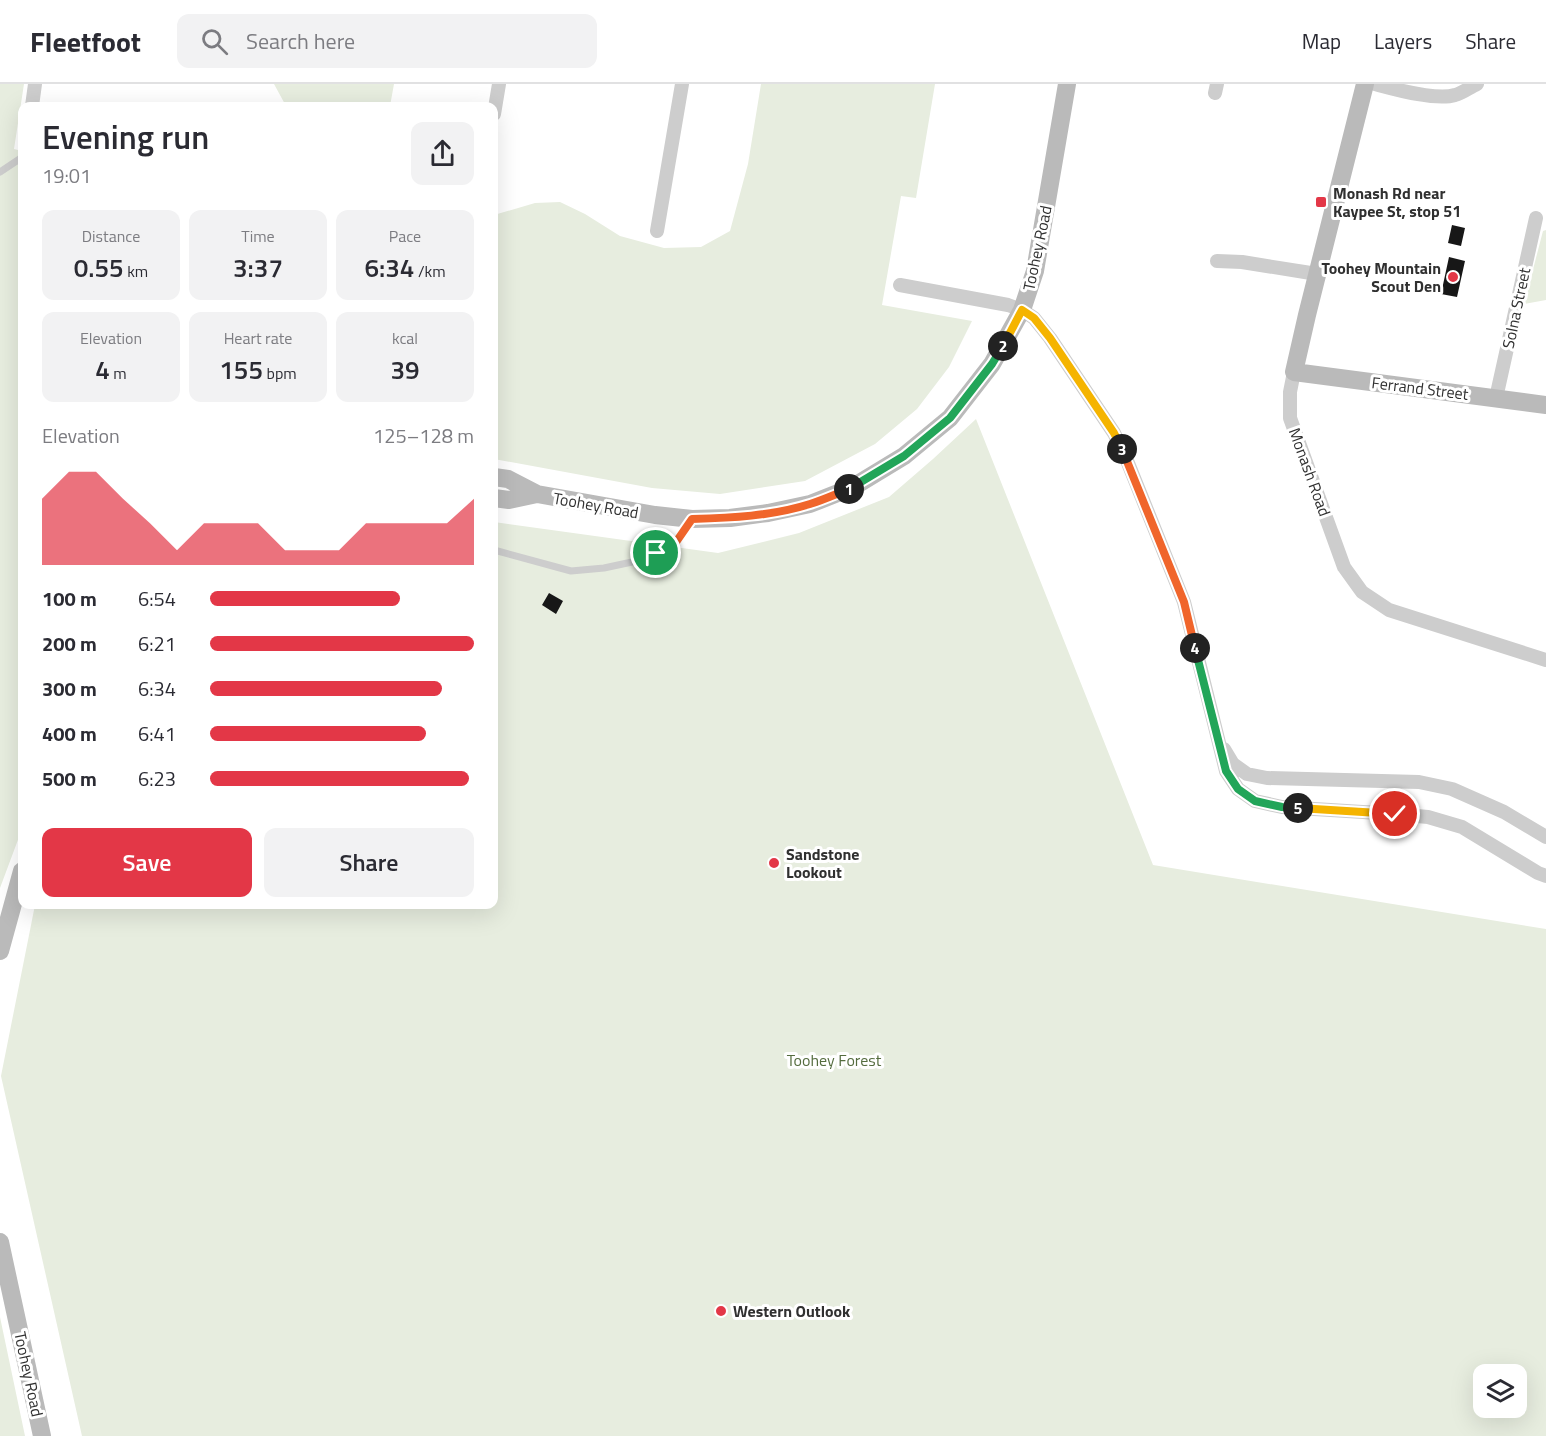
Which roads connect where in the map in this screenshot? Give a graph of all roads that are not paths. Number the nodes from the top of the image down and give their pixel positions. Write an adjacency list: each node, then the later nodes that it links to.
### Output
1 (35, 84): 8 (street)
2 (499, 84): 9 (street)
3 (682, 84): 13 (street)
4 (1067, 84): 17 (main road, Toohey Road)
5 (1365, 84): 15 (main road, Monash Road)
6 (1374, 84): 7 (street)
7 (1477, 84)
8 (33, 102)
9 (496, 102)
10 (18, 160): 11 (lane)
11 (0, 172)
12 (1536, 218): 19 (street, Solna Street)
13 (657, 231)
14 (1217, 261): 15 (street)
15 (1317, 274): 18 (main road, Monash Road)
16 (900, 285): 17 (street)
17 (1022, 310): 24 (main road, Toohey Road); 27 (street)
18 (1294, 372): 19 (main road, Ferrand Street); 26 (street, Monash Road)
19 (1496, 398): 20 (main road, Ferrand Street)
20 (1546, 405)
21 (498, 478): 22 (main road, Toohey Road)
22 (537, 494): 23 (main road, Toohey Road); 24 (main road, Toohey Road)
23 (498, 499)
24 (692, 519): 25 (lane)
25 (498, 551)
26 (1546, 660)
27 (1217, 737): 28 (street); 29 (street)
28 (1546, 837)
29 (1546, 876)
30 (18, 886): 31 (main road)
31 (0, 951)
32 (0, 1242): 33 (main road, Toohey Road)
33 (42, 1436)

